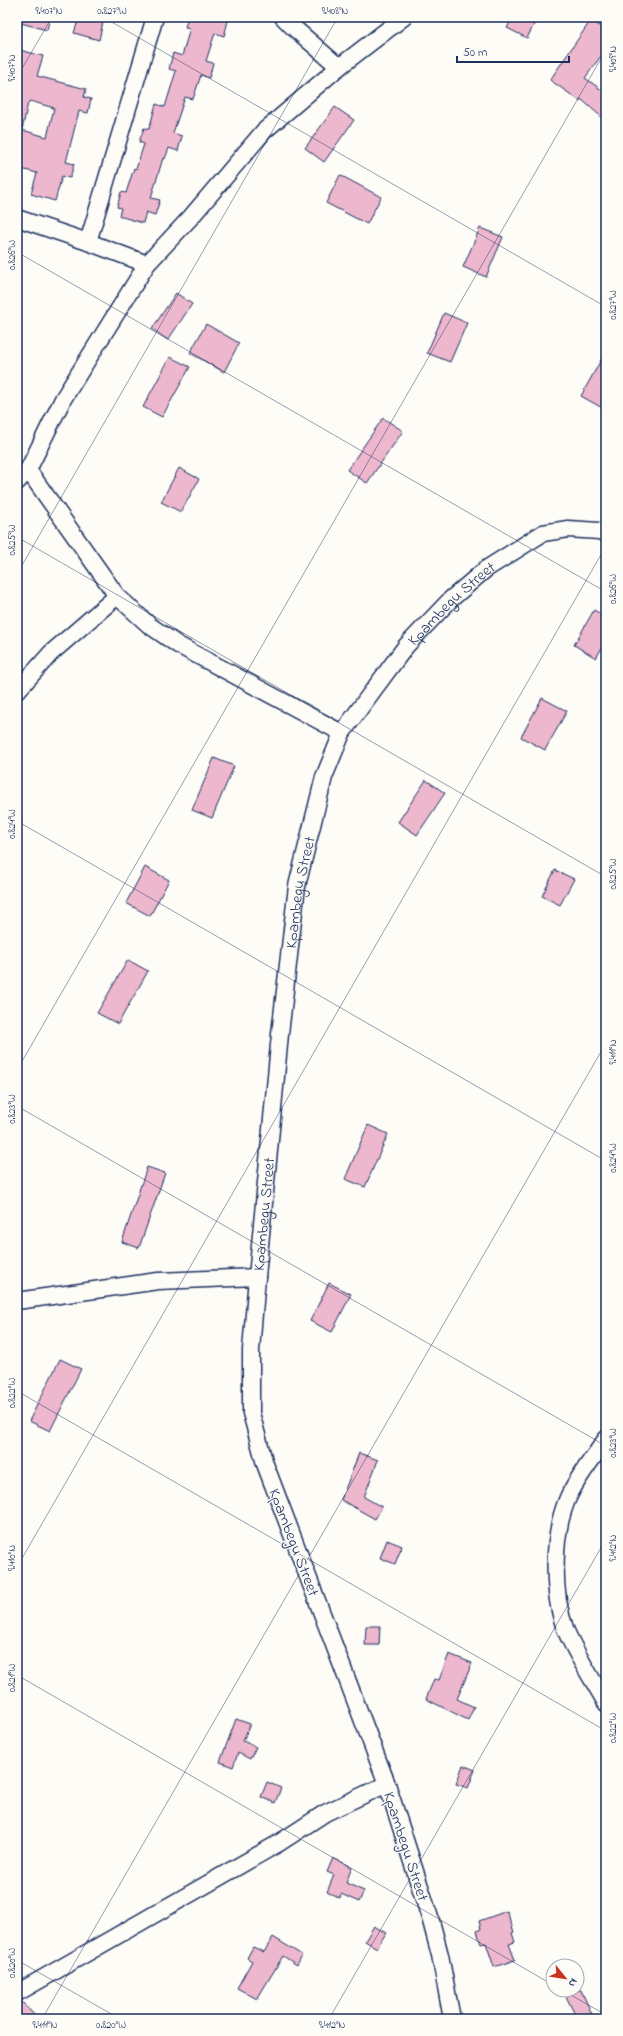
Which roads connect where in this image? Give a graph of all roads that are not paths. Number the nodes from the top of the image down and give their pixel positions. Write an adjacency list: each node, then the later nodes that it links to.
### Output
1 (155, 17): 6 (street)
2 (283, 17): 4 (street)
3 (404, 17): 4 (street)
4 (339, 67): 7 (street)
5 (17, 218): 6 (street)
6 (88, 242): 7 (street)
7 (147, 264): 8 (street)
8 (28, 470): 9 (street); 11 (street)
9 (17, 482)
10 (606, 533): 13 (street, Kpambegu Street)
11 (117, 596): 12 (street); 13 (street)
12 (17, 691)
13 (342, 733): 14 (street, Kpambegu Street)
14 (258, 1277): 15 (street); 18 (street, Kpambegu Street)
15 (17, 1301)
16 (603, 1449): 17 (street)
17 (606, 1703)
18 (387, 1784): 19 (street); 20 (street, Kpambegu Street)
19 (17, 1993)
20 (452, 2019)

